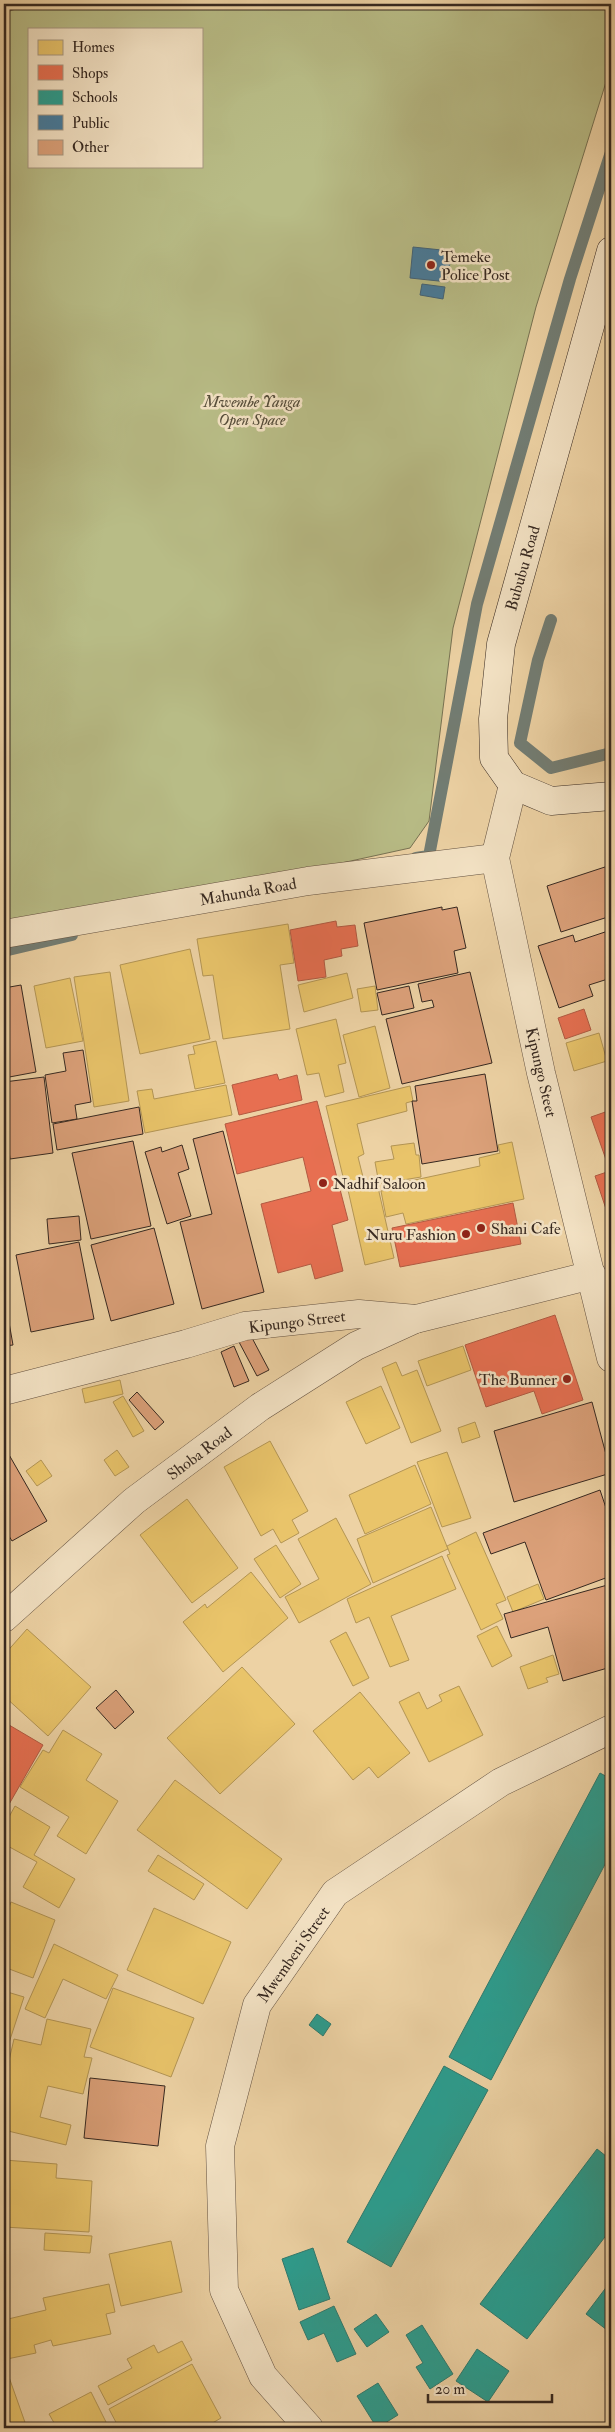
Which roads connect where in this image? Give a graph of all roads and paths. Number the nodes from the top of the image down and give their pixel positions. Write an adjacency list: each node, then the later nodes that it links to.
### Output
1 (611, 251): 2 (street, Bububu Road)
2 (513, 785): 3 (street); 4 (street, Kipungo Steet)
3 (611, 796)
4 (494, 858): 5 (street, Mahunda Road); 6 (street, Kipungo Steet)
5 (4, 934)
6 (592, 1275): 7 (street, Kipungo Street); 8 (street, Kipungo Steet)
7 (416, 1319): 9 (street, Kipungo Street); 10 (street, Shoba Road)
8 (611, 1358)
9 (4, 1391)
10 (4, 1618)
11 (611, 1729): 12 (street, Mwembeni Street)
12 (309, 2428)

